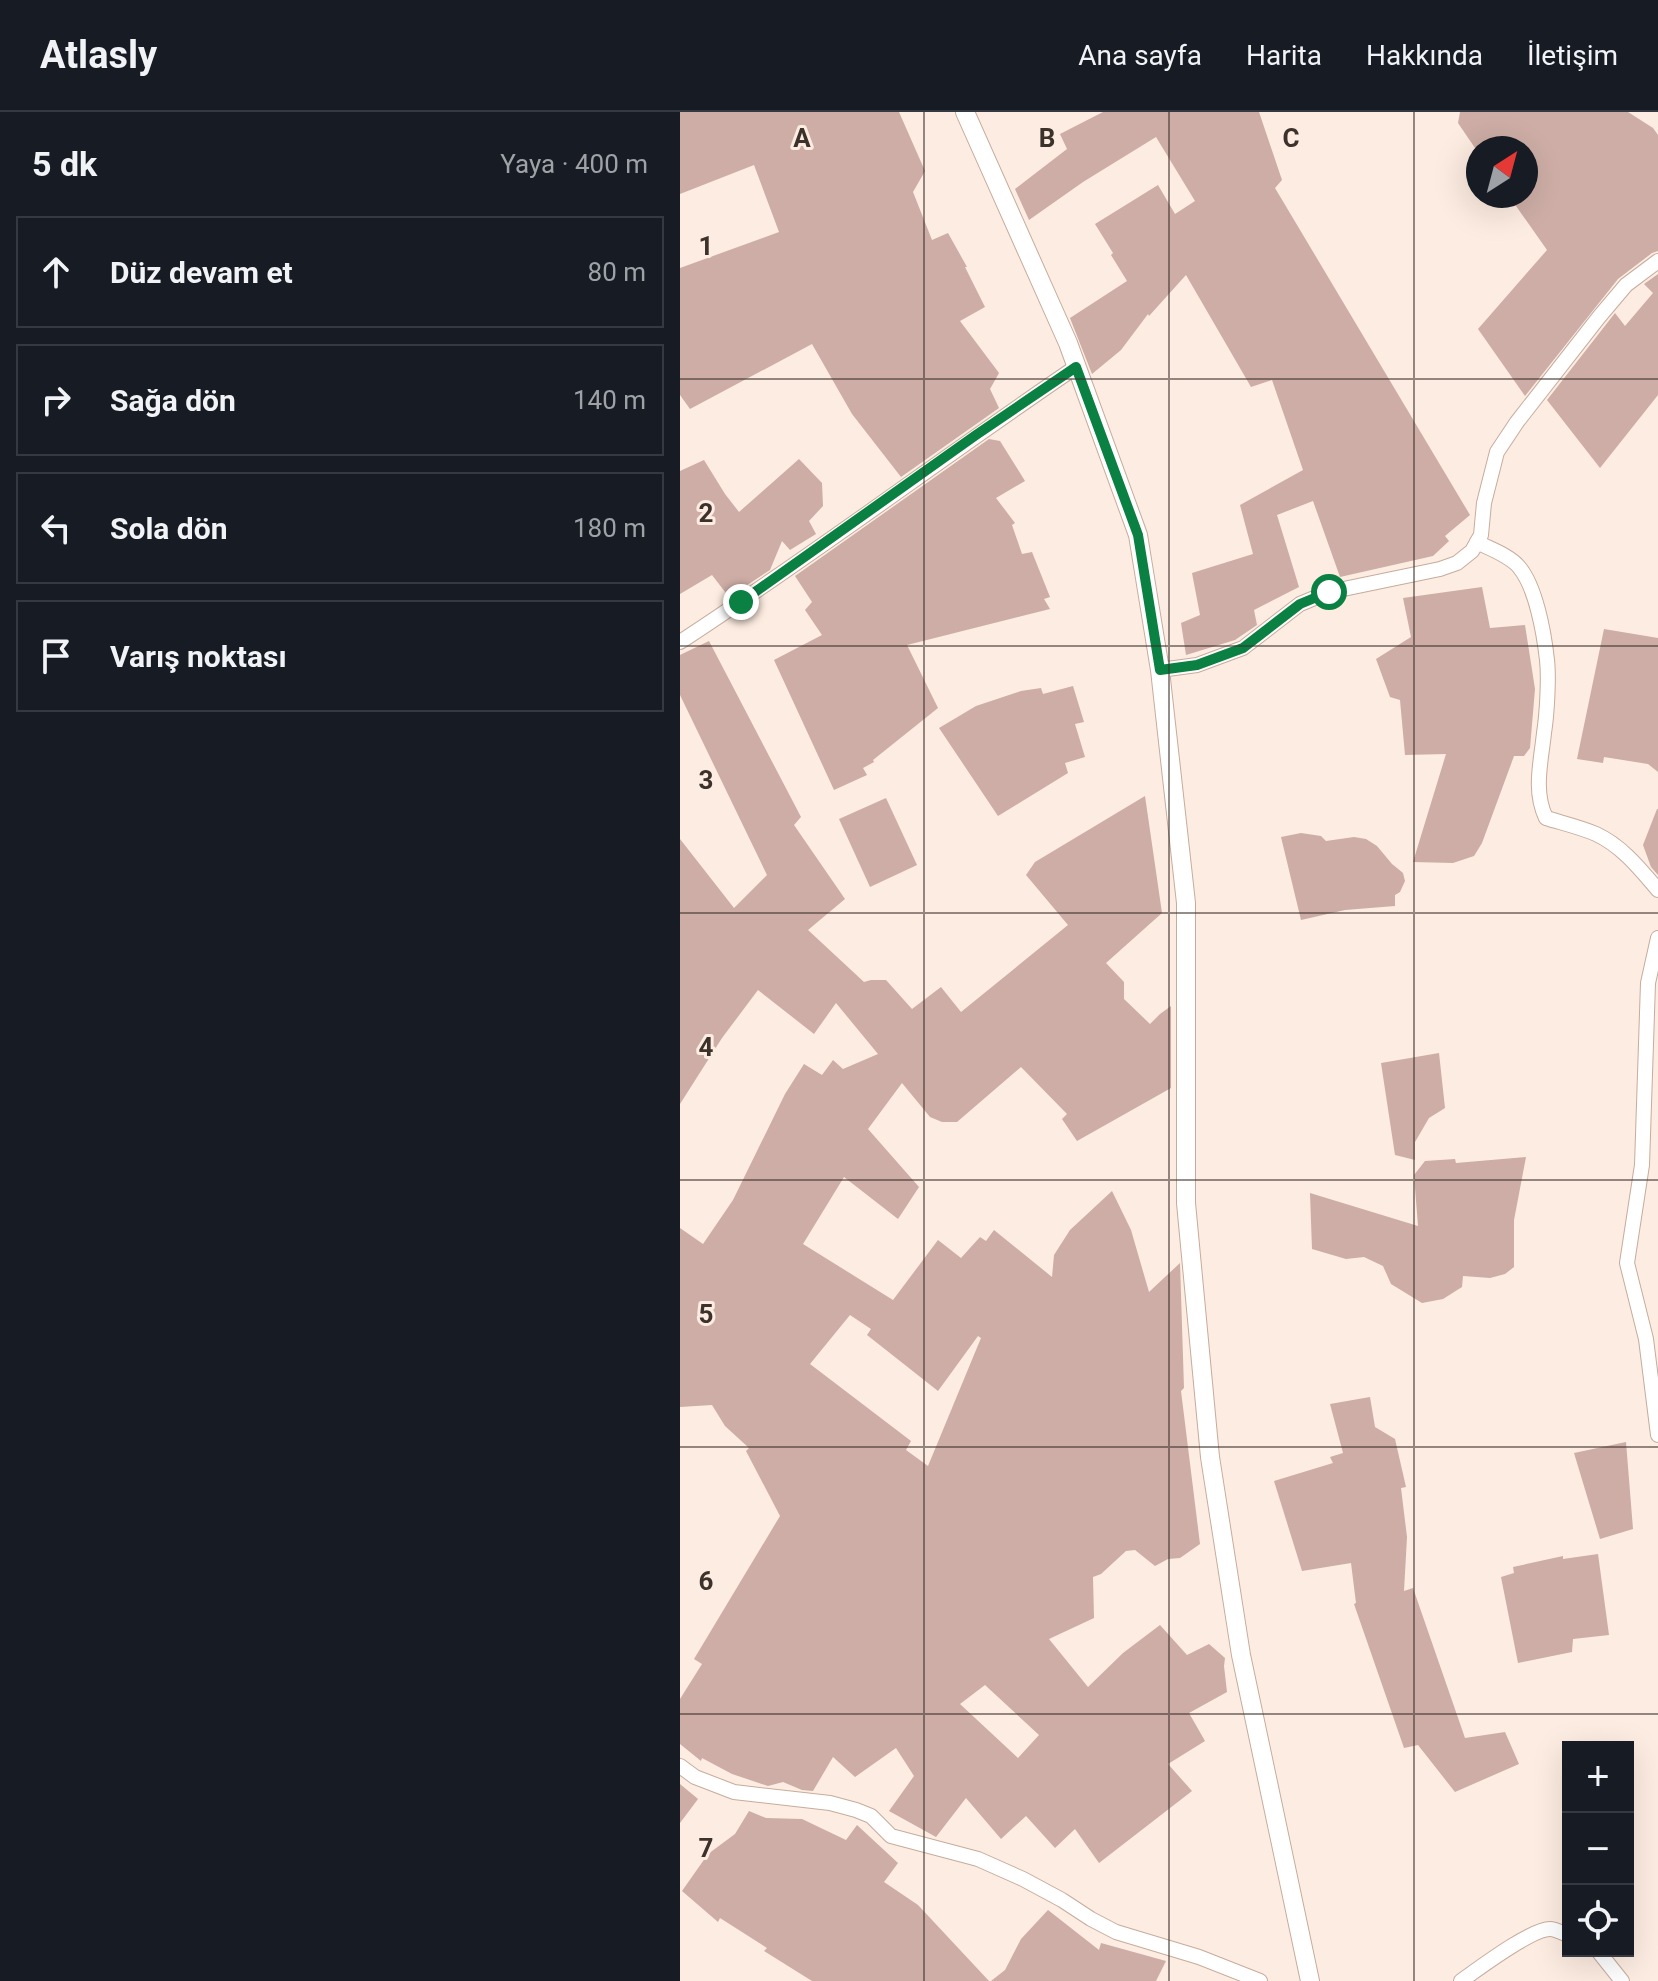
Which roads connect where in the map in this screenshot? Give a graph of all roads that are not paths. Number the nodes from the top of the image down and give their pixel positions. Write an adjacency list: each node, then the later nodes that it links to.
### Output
1 (965, 112): 3 (street)
2 (1658, 261): 4 (street)
3 (1076, 367): 5 (street); 6 (street)
4 (1477, 542): 6 (street); 7 (street)
5 (680, 642)
6 (1160, 670): 14 (street)
7 (1658, 890)
8 (1658, 938): 9 (street)
9 (1658, 1435)
10 (680, 1766): 13 (street)
11 (1562, 1933): 15 (street)
12 (1603, 1957): 16 (street)
13 (1260, 1981)
14 (1310, 1981)
15 (1461, 1981)
16 (1622, 1981)

